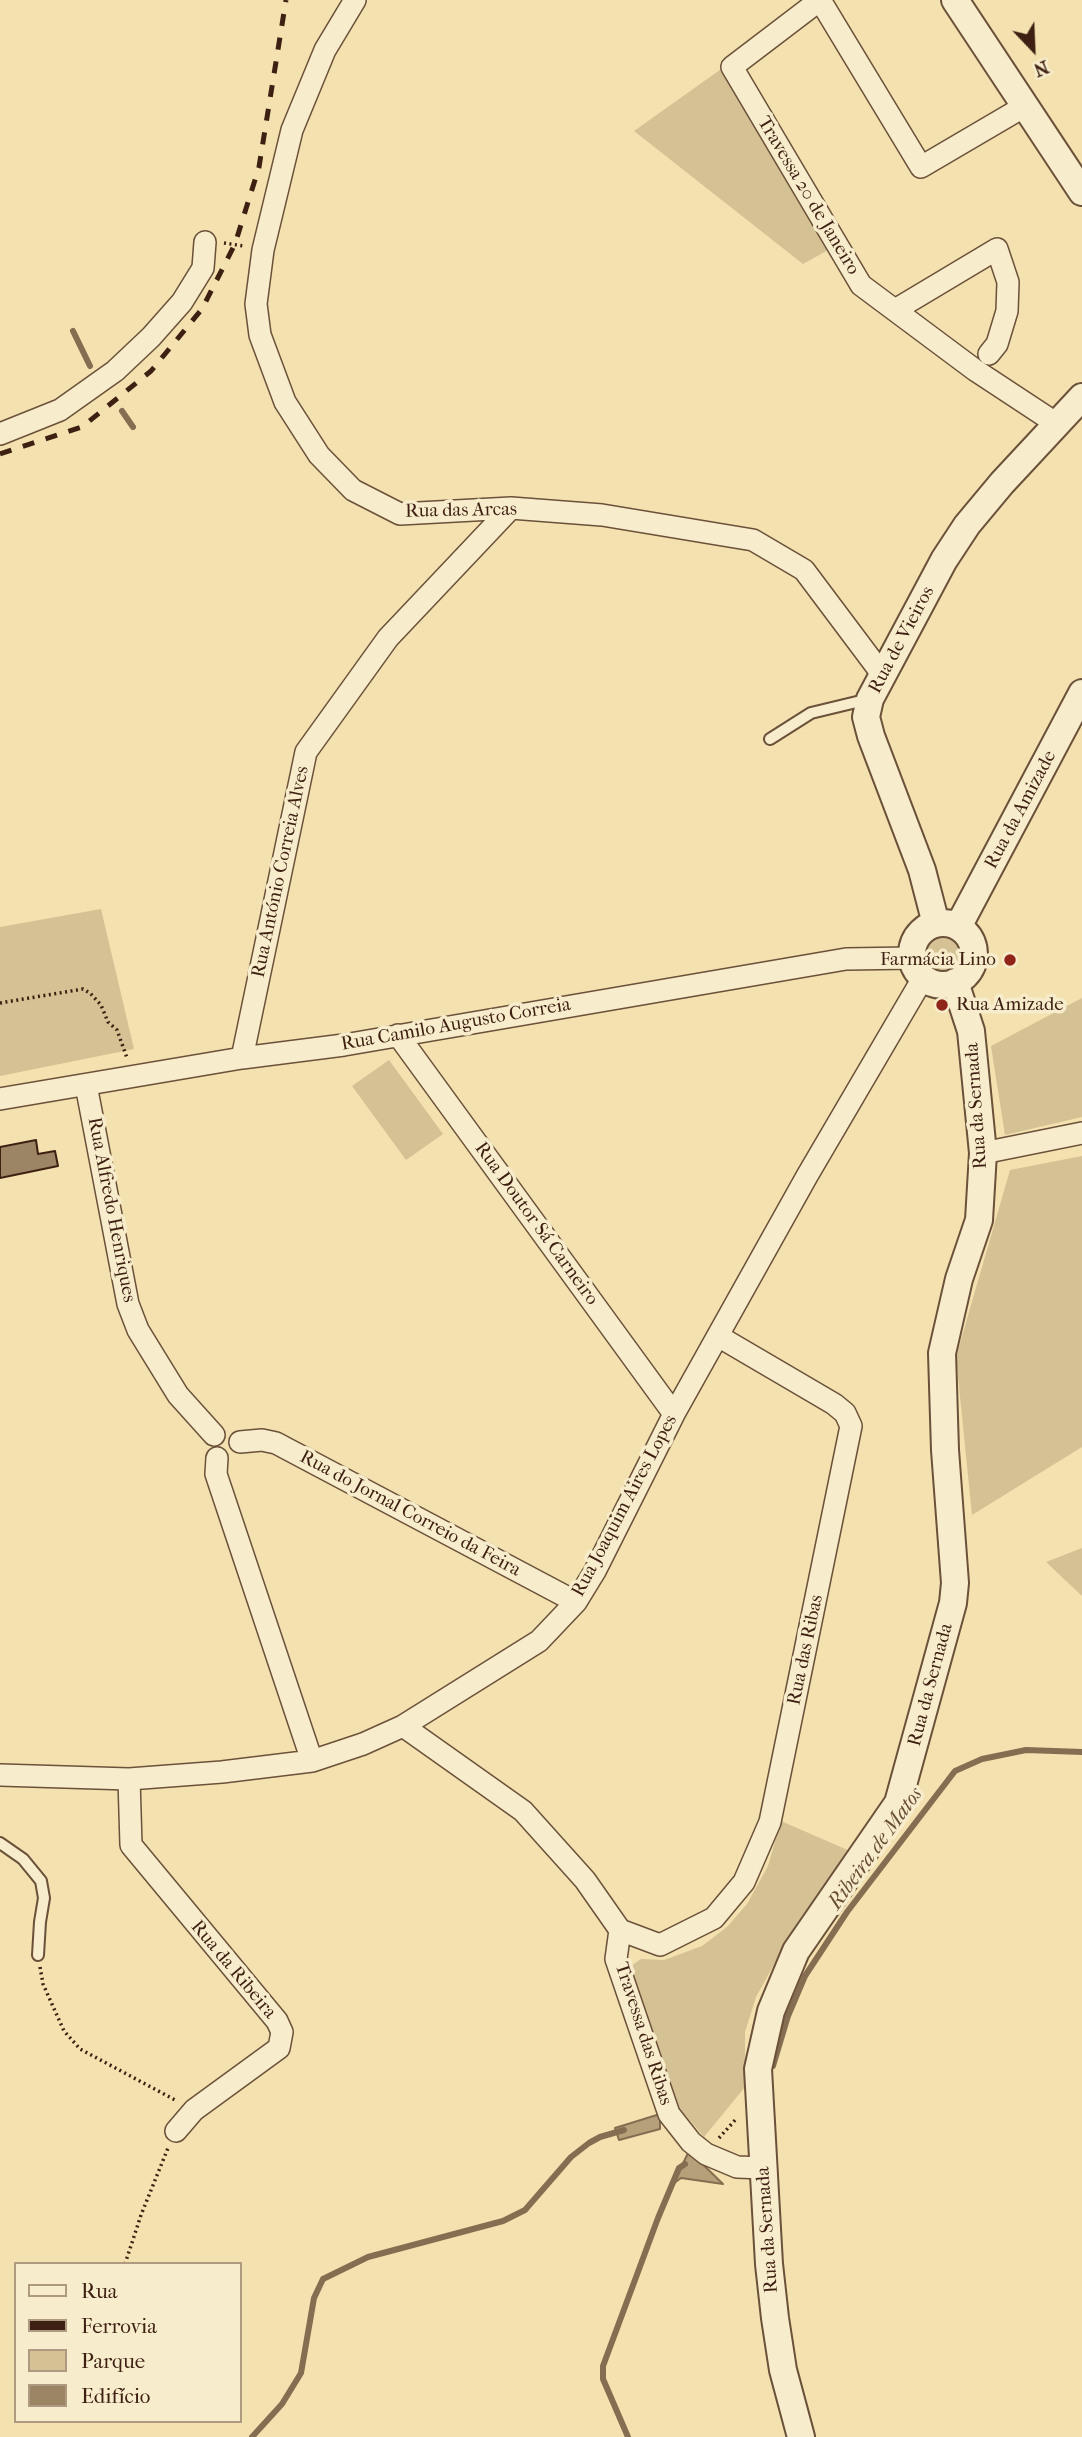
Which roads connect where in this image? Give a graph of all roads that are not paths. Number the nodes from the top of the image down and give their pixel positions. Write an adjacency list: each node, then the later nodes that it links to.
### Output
1 (355, 0): 12 (street, Rua das Arcas)
2 (820, 0): 4 (street); 7 (street, Travessa 20 de Janeiro)
3 (955, 0): 4 (street)
4 (1025, 106): 5 (street)
5 (1082, 192)
6 (205, 242): 11 (street)
7 (895, 310): 8 (street); 10 (street, Travessa 20 de Janeiro)
8 (989, 354)
9 (1082, 397): 10 (street, Rua de Vieiros)
10 (1057, 424): 13 (street, Rua de Vieiros)
11 (0, 434)
12 (511, 508): 13 (street, Rua das Arcas); 21 (street, Rua António Correia Alves)
13 (882, 674): 15 (street, Rua de Vieiros)
14 (1082, 693): 17 (street, Rua da Amizade)
15 (870, 699): 16 (lane); 17 (street, Rua de Vieiros)
16 (770, 739)
17 (947, 925): 18 (street); 19 (street)
18 (918, 968): 19 (street); 20 (street, Rua Camilo Augusto Correia); 26 (street, Rua Joaquim Aires Lopes)
19 (955, 982): 25 (street, Rua da Sernada)
20 (398, 1035): 21 (street, Rua Camilo Augusto Correia); 27 (street, Rua Doutor Sá Carneiro)
21 (242, 1058): 22 (street, Rua Camilo Augusto Correia)
22 (86, 1085): 23 (street, Rua Camilo Augusto Correia); 28 (street, Rua Alfredo Henriques)
23 (0, 1099)
24 (1082, 1133): 25 (street)
25 (984, 1153): 40 (street, Rua da Sernada)
26 (718, 1336): 27 (street, Rua Joaquim Aires Lopes); 37 (street, Rua das Ribas)
27 (674, 1414): 31 (street, Rua Joaquim Aires Lopes)
28 (214, 1435): 29 (street); 30 (street)
29 (240, 1442): 30 (street); 31 (street, Rua do Jornal Correio da Feira)
30 (217, 1458): 33 (street)
31 (576, 1602): 32 (street, Rua Joaquim Aires Lopes)
32 (403, 1726): 33 (street, Rua Joaquim Aires Lopes); 37 (street)
33 (312, 1760): 35 (street, Rua Joaquim Aires Lopes)
34 (0, 1775): 35 (street, Rua Joaquim Aires Lopes)
35 (130, 1779): 39 (street, Rua da Ribeira)
36 (0, 1843): 38 (lane)
37 (620, 1930): 40 (street, Travessa das Ribas)
38 (38, 1955)
39 (176, 2130)
40 (764, 2168): 41 (street, Rua da Sernada)
41 (801, 2437)

